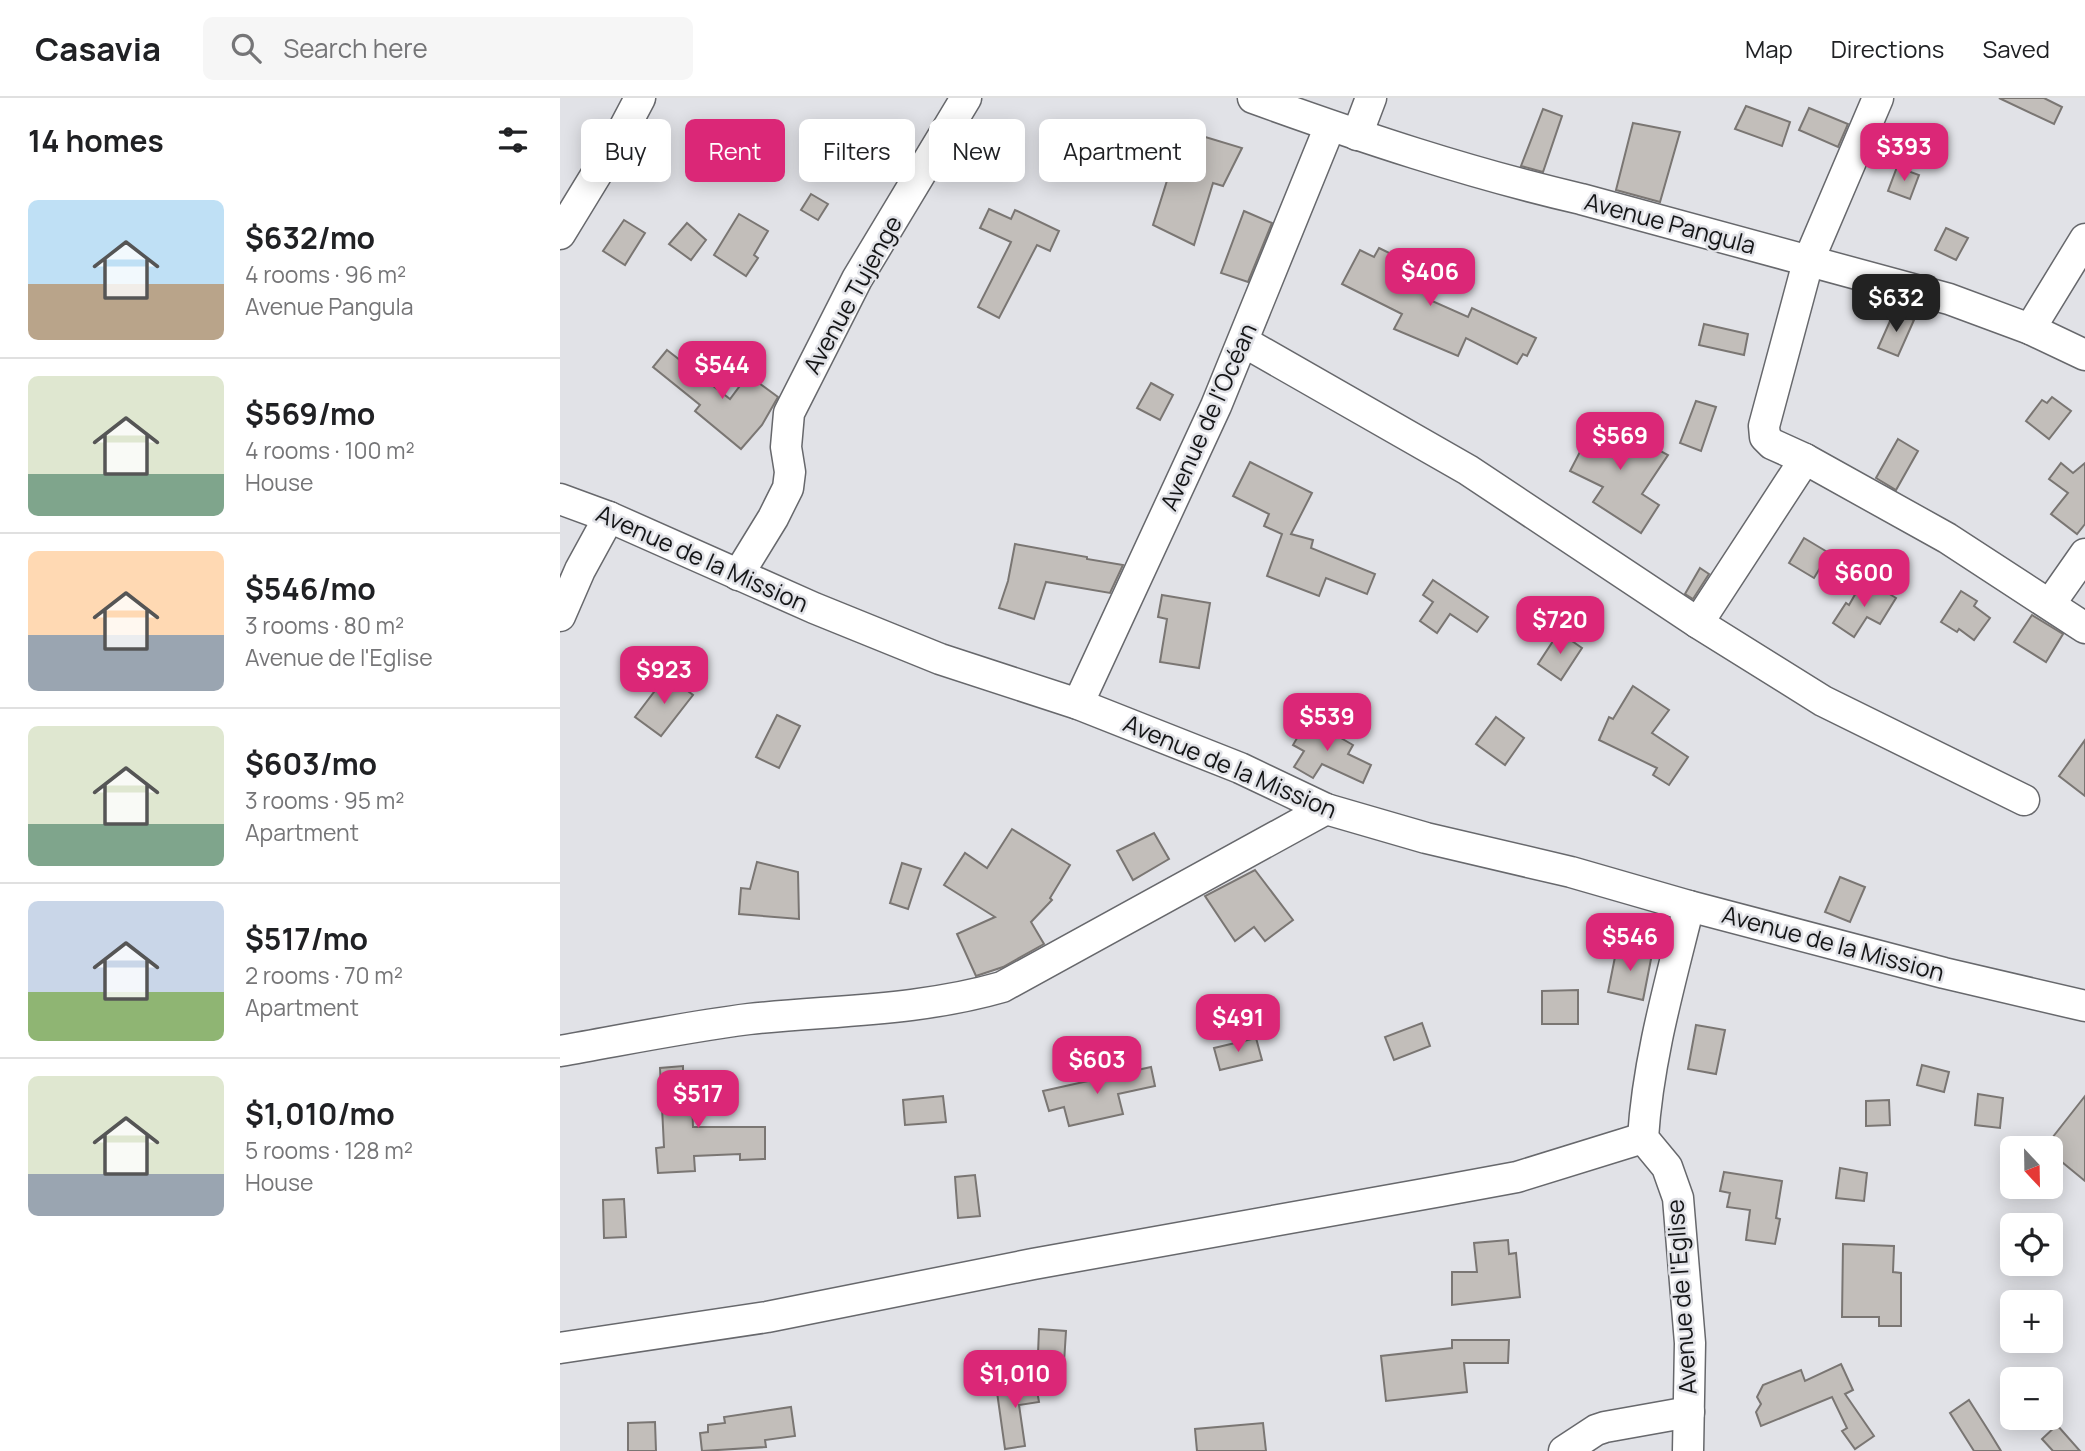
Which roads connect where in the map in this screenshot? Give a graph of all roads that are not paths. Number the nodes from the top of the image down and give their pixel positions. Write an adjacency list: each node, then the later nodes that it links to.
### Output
1 (639, 98): 7 (street)
2 (966, 98): 17 (street, Avenue Tujenge)
3 (1253, 98): 6 (street, Avenue Pangula)
4 (1371, 98): 6 (street, Avenue de l'Océan)
5 (1878, 98): 9 (street)
6 (1344, 130): 9 (street, Avenue Pangula); 11 (street, Avenue de l'Océan)
7 (560, 234)
8 (2085, 239): 10 (street)
9 (1808, 262): 10 (street, Avenue Pangula); 13 (street)
10 (2030, 329): 12 (street, Avenue Pangula)
11 (1244, 342): 20 (street); 22 (street, Avenue de l'Océan)
12 (2085, 355)
13 (1805, 459): 18 (street); 20 (street)
14 (560, 499): 15 (street, Avenue de la Mission)
15 (609, 517): 17 (street, Avenue de la Mission); 19 (street)
16 (2085, 554): 18 (street)
17 (738, 575): 22 (street, Avenue de la Mission)
18 (2050, 604): 21 (street)
19 (560, 616)
20 (1698, 623): 23 (street)
21 (2085, 628)
22 (1078, 704): 24 (street, Avenue de la Mission)
23 (2024, 800)
24 (1326, 809): 25 (street, Avenue de la Mission); 27 (street)
25 (1689, 906): 26 (street, Avenue de la Mission); 28 (street)
26 (2085, 1006)
27 (560, 1051)
28 (1643, 1138): 29 (street); 30 (street, Avenue de l'Eglise)
29 (560, 1348)
30 (1689, 1412): 31 (street); 32 (street, Avenue de l'Eglise)
31 (1564, 1451)
32 (1688, 1451)

